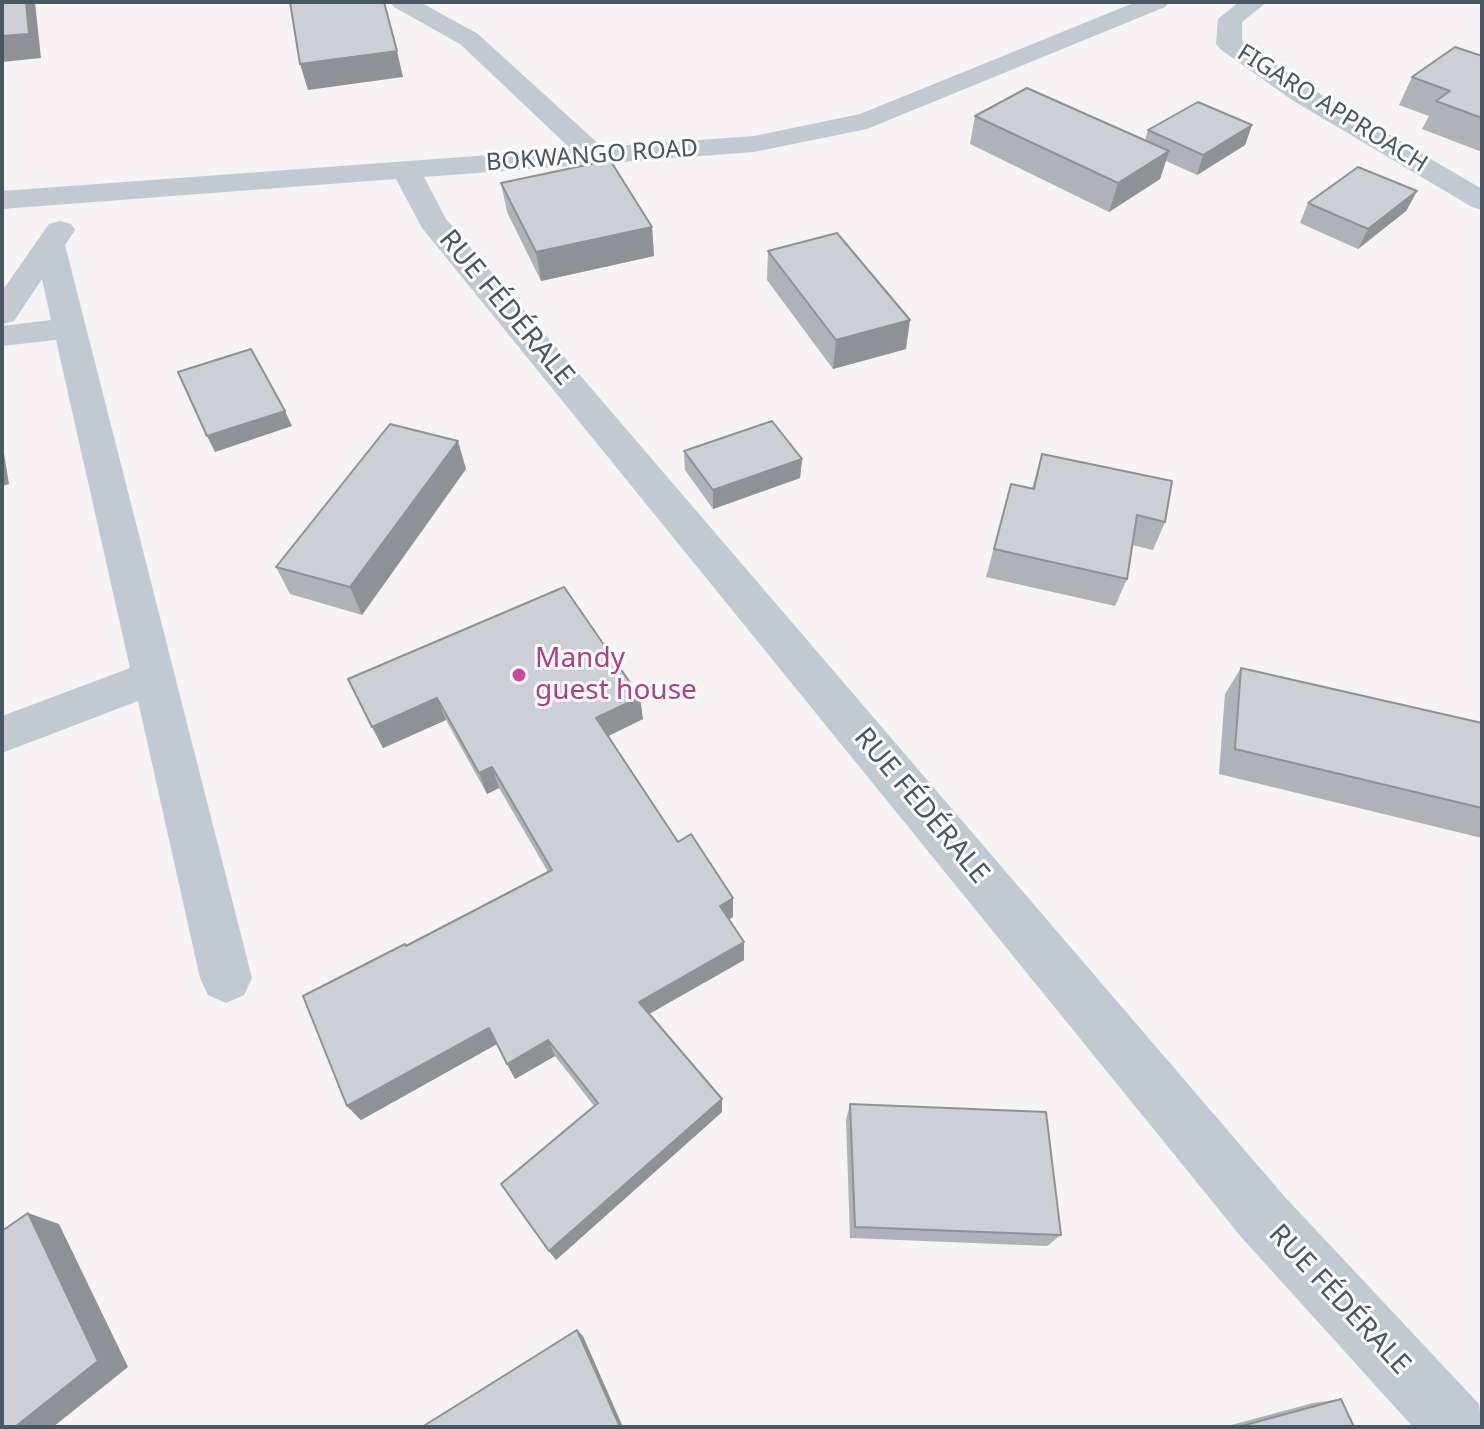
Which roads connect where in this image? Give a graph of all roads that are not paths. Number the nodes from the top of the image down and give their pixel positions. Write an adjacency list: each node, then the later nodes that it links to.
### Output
1 (402, 2): 4 (street)
2 (1157, 2): 4 (street, BOKWANGO ROAD)
3 (1255, 2): 8 (street, FIGARO APPROACH)
4 (595, 156): 5 (street, BOKWANGO ROAD)
5 (405, 169): 6 (street, BOKWANGO ROAD); 16 (street, RUE FÉDÉRALE)
6 (86, 191): 7 (street, BOKWANGO ROAD); 9 (street)
7 (2, 200)
8 (1482, 201)
9 (50, 246): 10 (street); 11 (street)
10 (2, 314)
11 (70, 328): 12 (street); 13 (street)
12 (2, 336)
13 (154, 677): 14 (street); 15 (street)
14 (2, 735)
15 (226, 978)
16 (1456, 1427)

